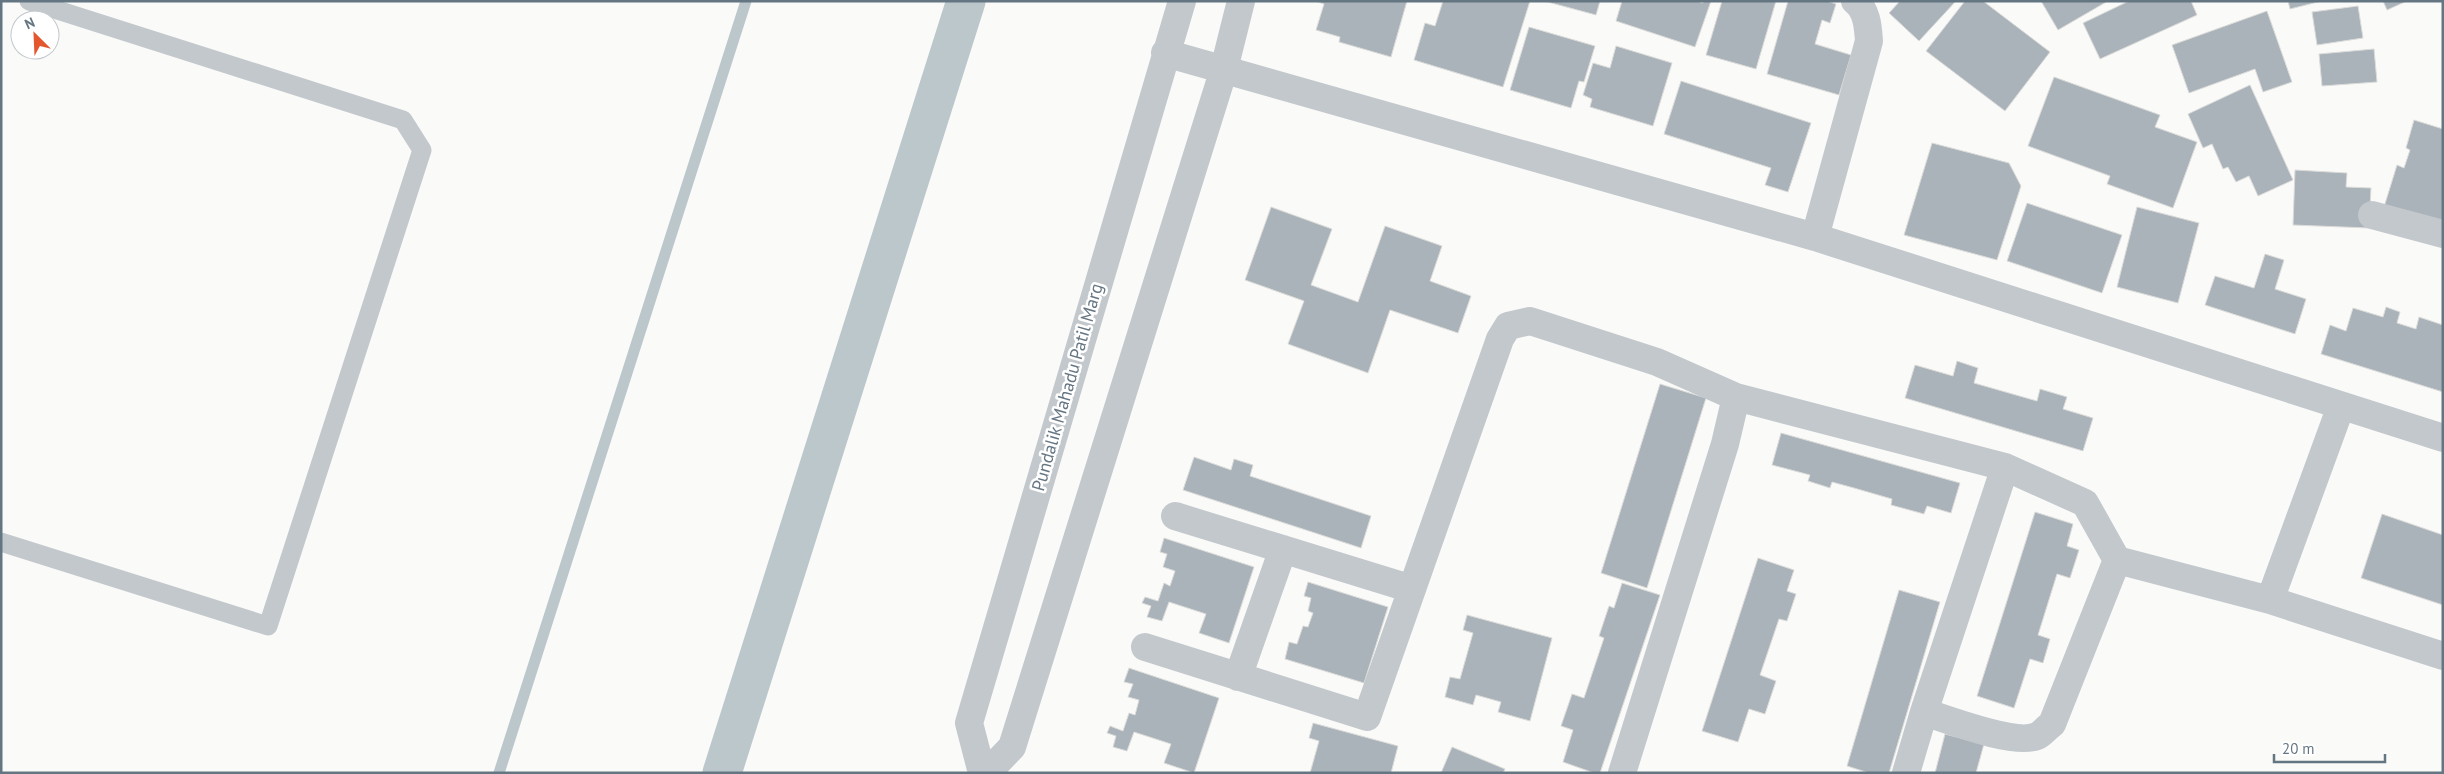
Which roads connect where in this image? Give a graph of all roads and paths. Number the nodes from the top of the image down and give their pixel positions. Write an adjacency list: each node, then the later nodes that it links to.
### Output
1 (28, 1): 15 (lane)
2 (1182, 1): 5 (street, Pundalik Mahadu Patil Marg)
3 (1241, 1): 6 (street)
4 (1855, 1): 9 (street)
5 (1165, 53): 6 (street); 24 (street, Pundalik Mahadu Patil Marg)
6 (1224, 69): 9 (street); 25 (street)
7 (2372, 215): 8 (street)
8 (2443, 234)
9 (1815, 237): 11 (street)
10 (1736, 396): 13 (street); 18 (street); 26 (street)
11 (2341, 406): 12 (street); 19 (street)
12 (2443, 438)
13 (2005, 467): 17 (street); 23 (street)
14 (1175, 516): 16 (street)
15 (1, 542)
16 (1283, 549): 18 (street); 22 (street)
17 (2117, 560): 19 (street); 23 (street)
18 (1412, 589): 22 (street)
19 (2270, 600): 21 (street)
20 (1145, 647): 22 (street)
21 (2443, 656)
22 (1238, 676)
23 (1924, 712): 27 (street)
24 (982, 773)
25 (987, 773)
26 (1622, 773)
27 (1906, 773)

